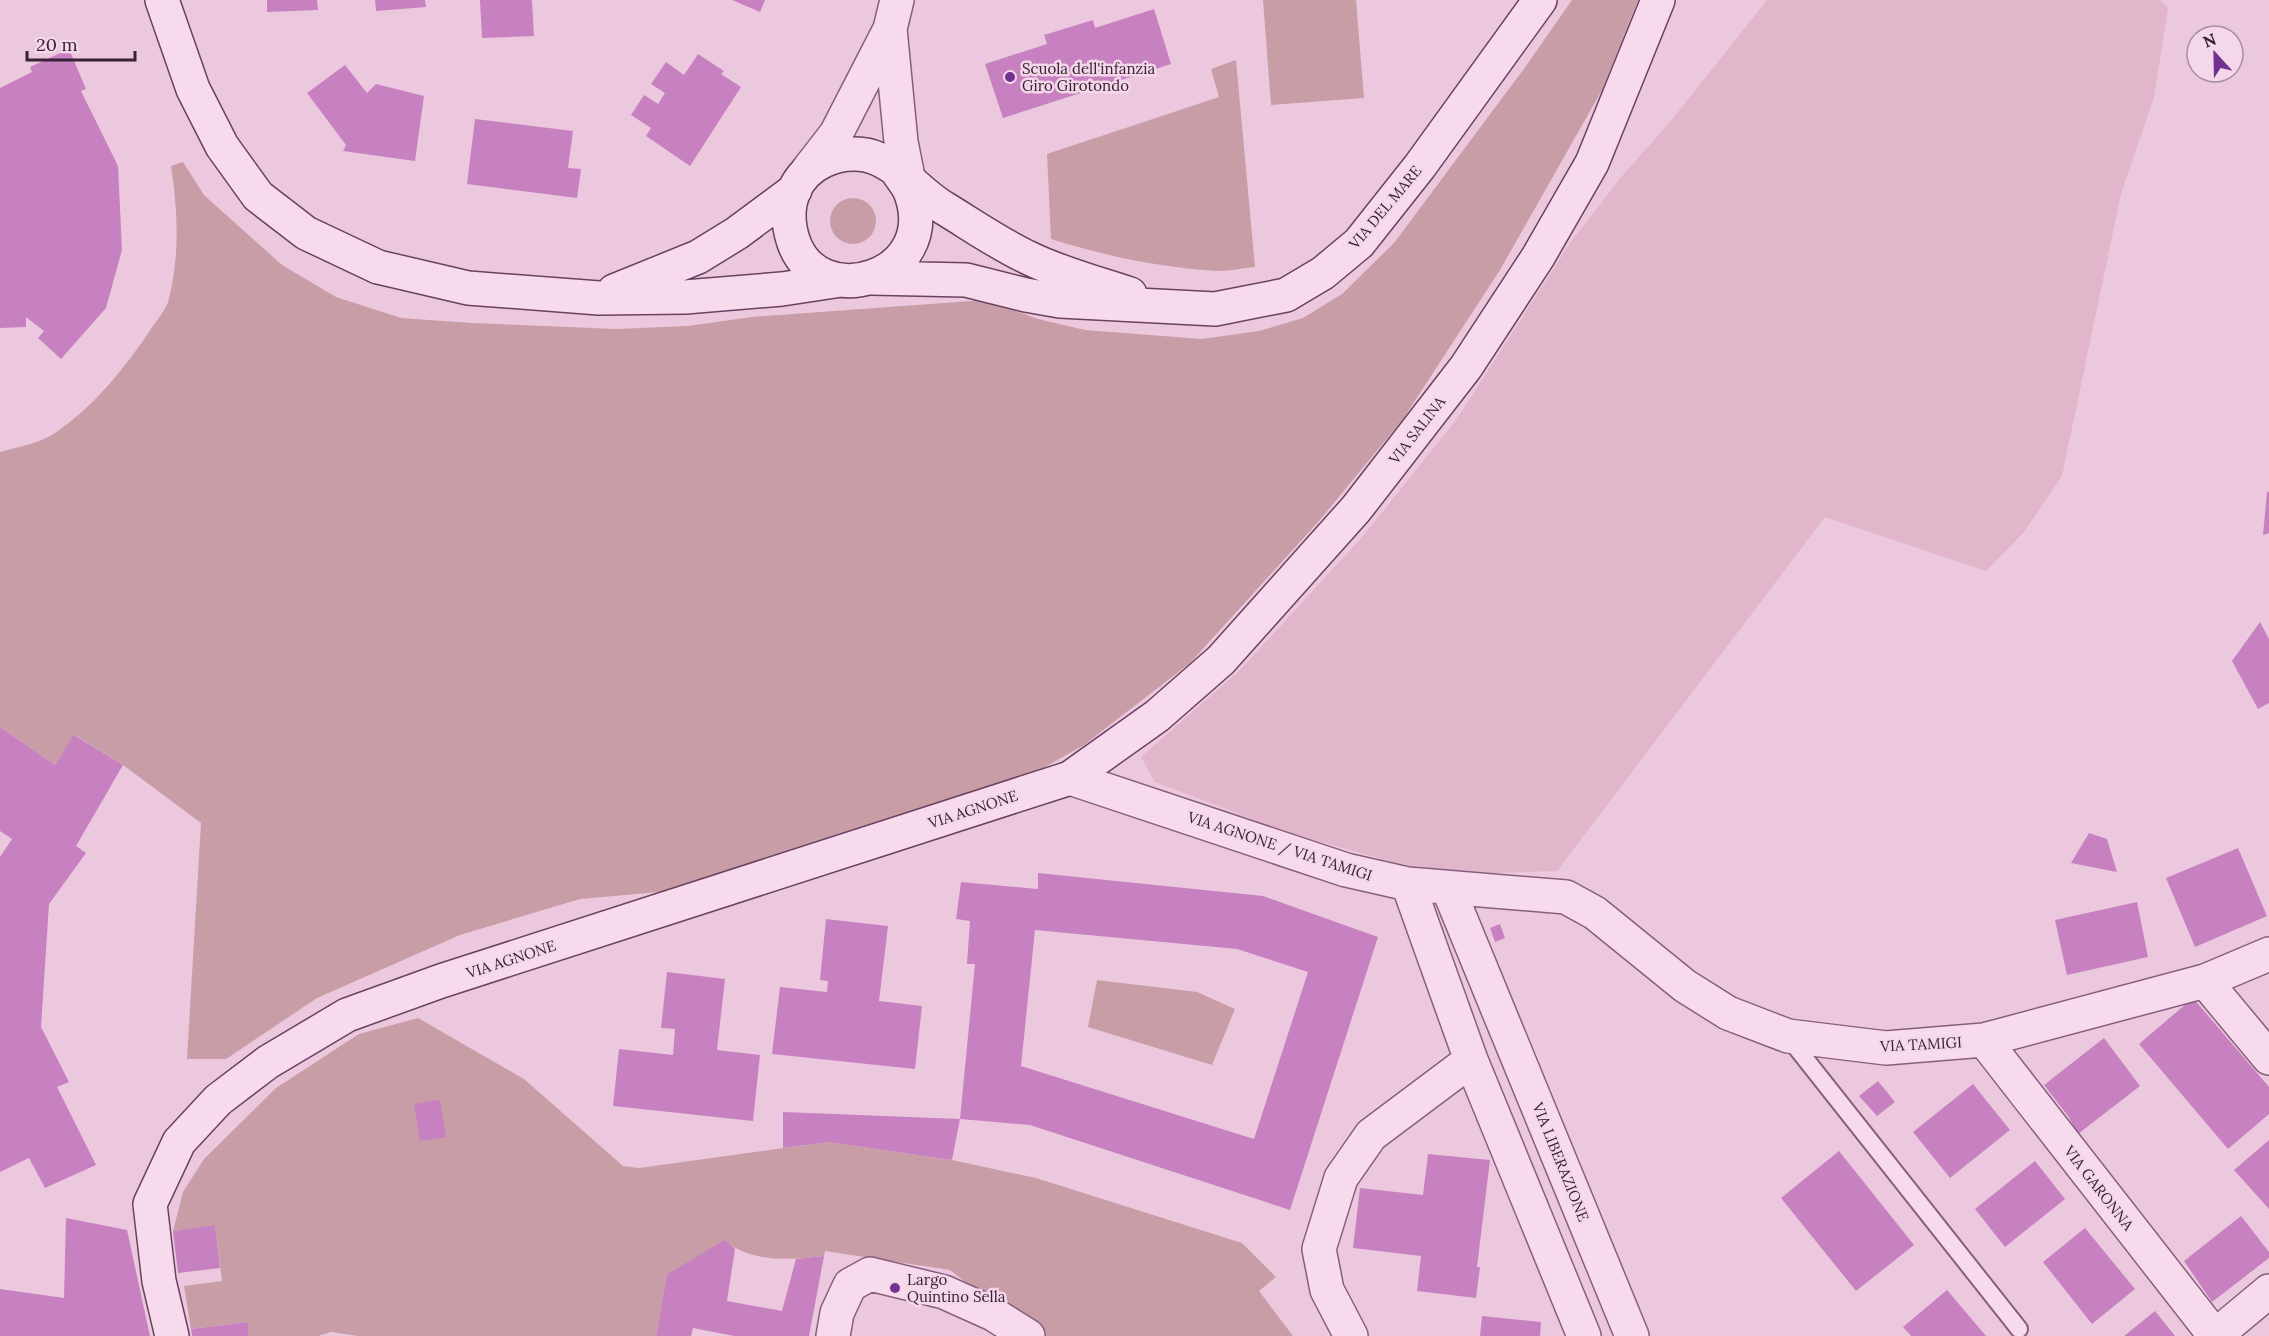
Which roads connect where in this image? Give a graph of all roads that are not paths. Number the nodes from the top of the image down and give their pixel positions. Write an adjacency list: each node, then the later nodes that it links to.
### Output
1 (162, 0): 8 (main road)
2 (1540, 0): 9 (main road, VIA DEL MARE)
3 (1658, 0): 10 (main road, VIA SALINA)
4 (894, 15): 5 (main road); 6 (main road)
5 (802, 180): 6 (main road); 7 (main road); 8 (main road)
6 (906, 183): 7 (main road); 9 (main road)
7 (856, 279): 8 (main road); 9 (main road, VIA DEL MARE)
8 (599, 298)
9 (1162, 306)
10 (1070, 778): 11 (main road, VIA AGNONE / VIA TAMIGI); 22 (main road, VIA AGNONE)
11 (1408, 884): 12 (main road, VIA AGNONE / VIA TAMIGI); 19 (main road)
12 (1448, 888): 13 (main road, VIA AGNONE / VIA TAMIGI); 27 (main road, VIA LIBERAZIONE)
13 (1566, 897): 16 (main road, VIA TAMIGI)
14 (2269, 954): 15 (main road, VIA TAMIGI)
15 (2205, 981): 17 (main road, VIA TAMIGI); 18 (main road)
16 (1788, 1036): 17 (main road, VIA TAMIGI); 21 (lane)
17 (1984, 1040): 28 (main road, VIA GARONNA)
18 (2269, 1058)
19 (1471, 1060): 25 (main road); 26 (main road)
20 (2269, 1291): 28 (main road)
21 (2019, 1329)
22 (171, 1336)
23 (833, 1336): 24 (main road)
24 (1028, 1336)
25 (1351, 1336)
26 (1584, 1336)
27 (1632, 1336)
28 (2215, 1336)

